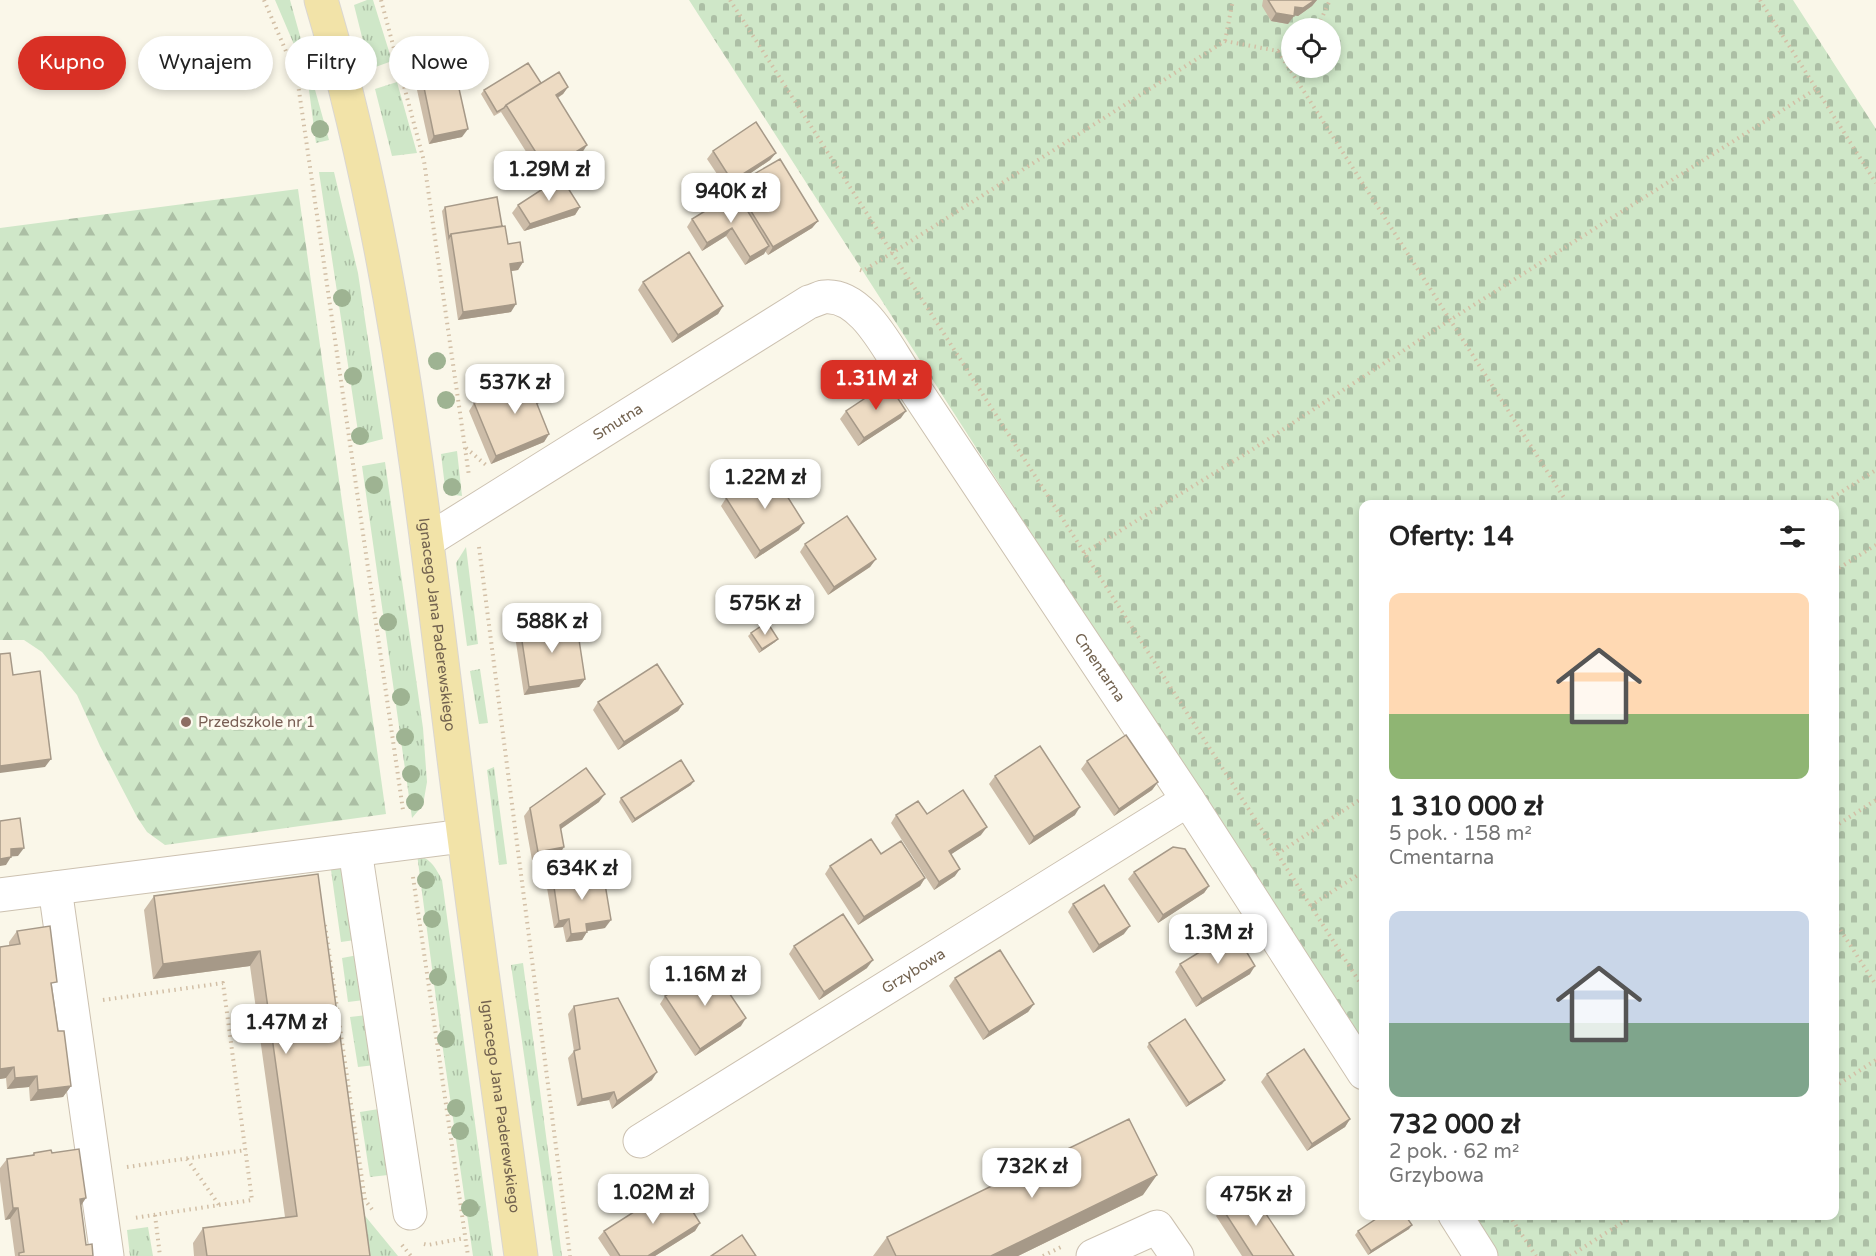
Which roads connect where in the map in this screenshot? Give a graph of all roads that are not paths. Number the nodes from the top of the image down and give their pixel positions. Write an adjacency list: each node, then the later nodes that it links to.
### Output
1 (321, 0): 3 (main road, Ignacego Jana Paderewskiego)
2 (810, 302): 3 (street, Smutna); 4 (street, Cmentarna)
3 (427, 541): 5 (main road, Ignacego Jana Paderewskiego)
4 (1188, 800): 9 (street, Cmentarna); 10 (street, Grzybowa)
5 (463, 836): 6 (street); 14 (main road, Ignacego Jana Paderewskiego)
6 (356, 850): 7 (street); 12 (street)
7 (55, 888): 8 (street); 13 (street)
8 (0, 895)
9 (1359, 1064)
10 (640, 1141)
11 (1458, 1220): 17 (street)
12 (397, 1225)
13 (107, 1256)
14 (521, 1256)
15 (1093, 1256): 16 (street)
16 (1177, 1256)
17 (1481, 1256)

